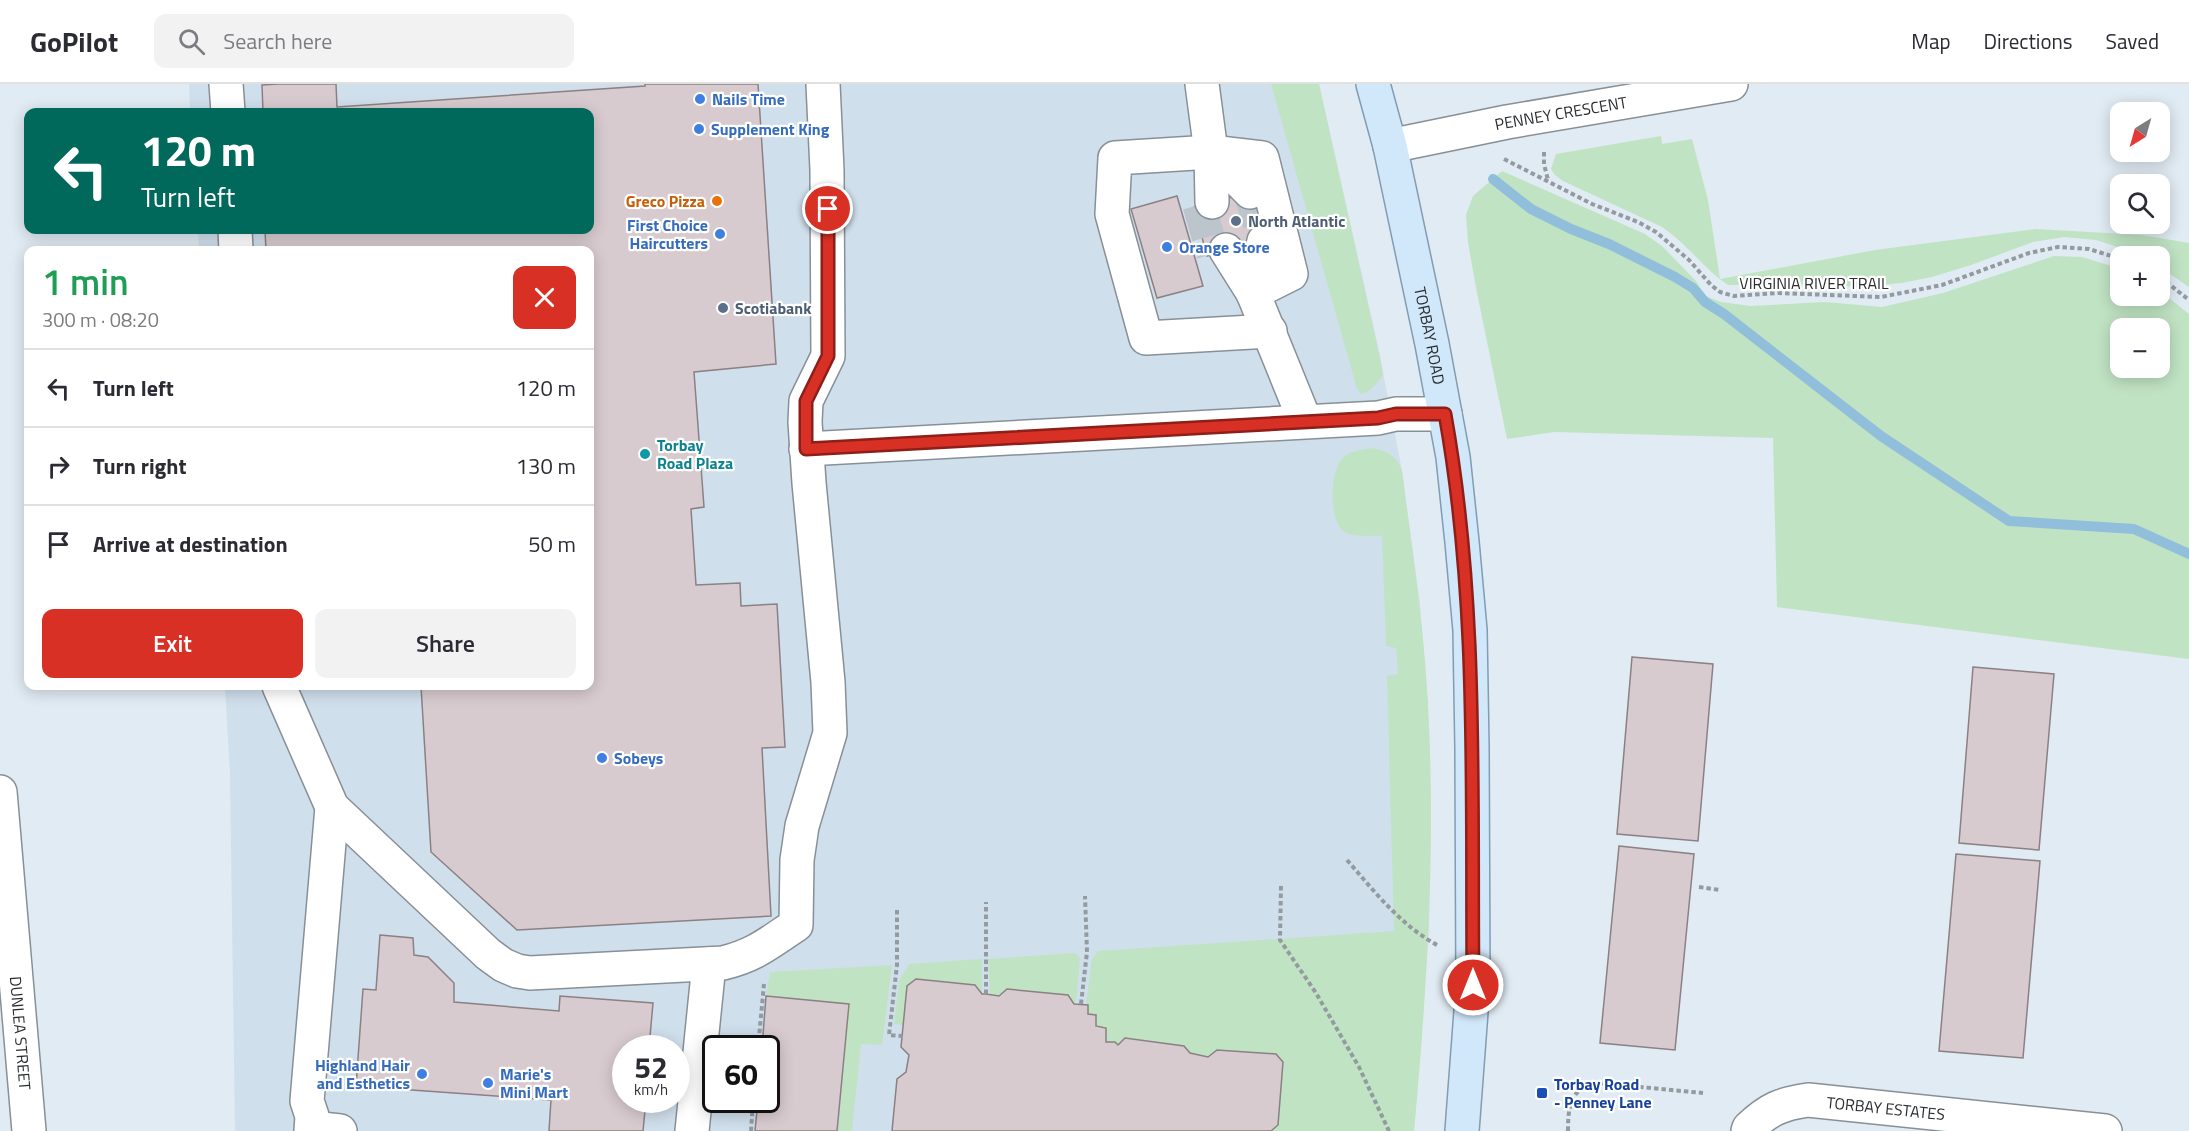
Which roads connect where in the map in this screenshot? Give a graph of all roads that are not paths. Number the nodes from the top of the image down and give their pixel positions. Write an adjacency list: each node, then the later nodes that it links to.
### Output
1 (226, 84): 6 (street)
2 (823, 84): 13 (street)
3 (1202, 84): 8 (street)
4 (1372, 84): 7 (main road, TORBAY ROAD)
5 (1731, 84): 7 (street, PENNEY CRESCENT)
6 (228, 108)
7 (1390, 146): 11 (main road, TORBAY ROAD)
8 (1211, 152): 8 (street); 9 (street); 10 (street)
9 (1253, 293): 9 (street); 10 (street)
10 (1270, 331): 12 (street)
11 (1445, 414): 12 (street); 22 (main road, TORBAY ROAD)
12 (1305, 421): 13 (street)
13 (806, 449): 18 (street)
14 (281, 690): 16 (street)
15 (0, 792): 17 (street, DUNLEA STREET)
16 (332, 807): 18 (street); 19 (street)
17 (1, 835): 20 (street, DUNLEA STREET)
18 (709, 964): 21 (street)
19 (321, 1130)
20 (29, 1131)
21 (692, 1131)
22 (1462, 1131)
23 (1748, 1131): 24 (street, TORBAY ESTATES)
24 (2105, 1131)

